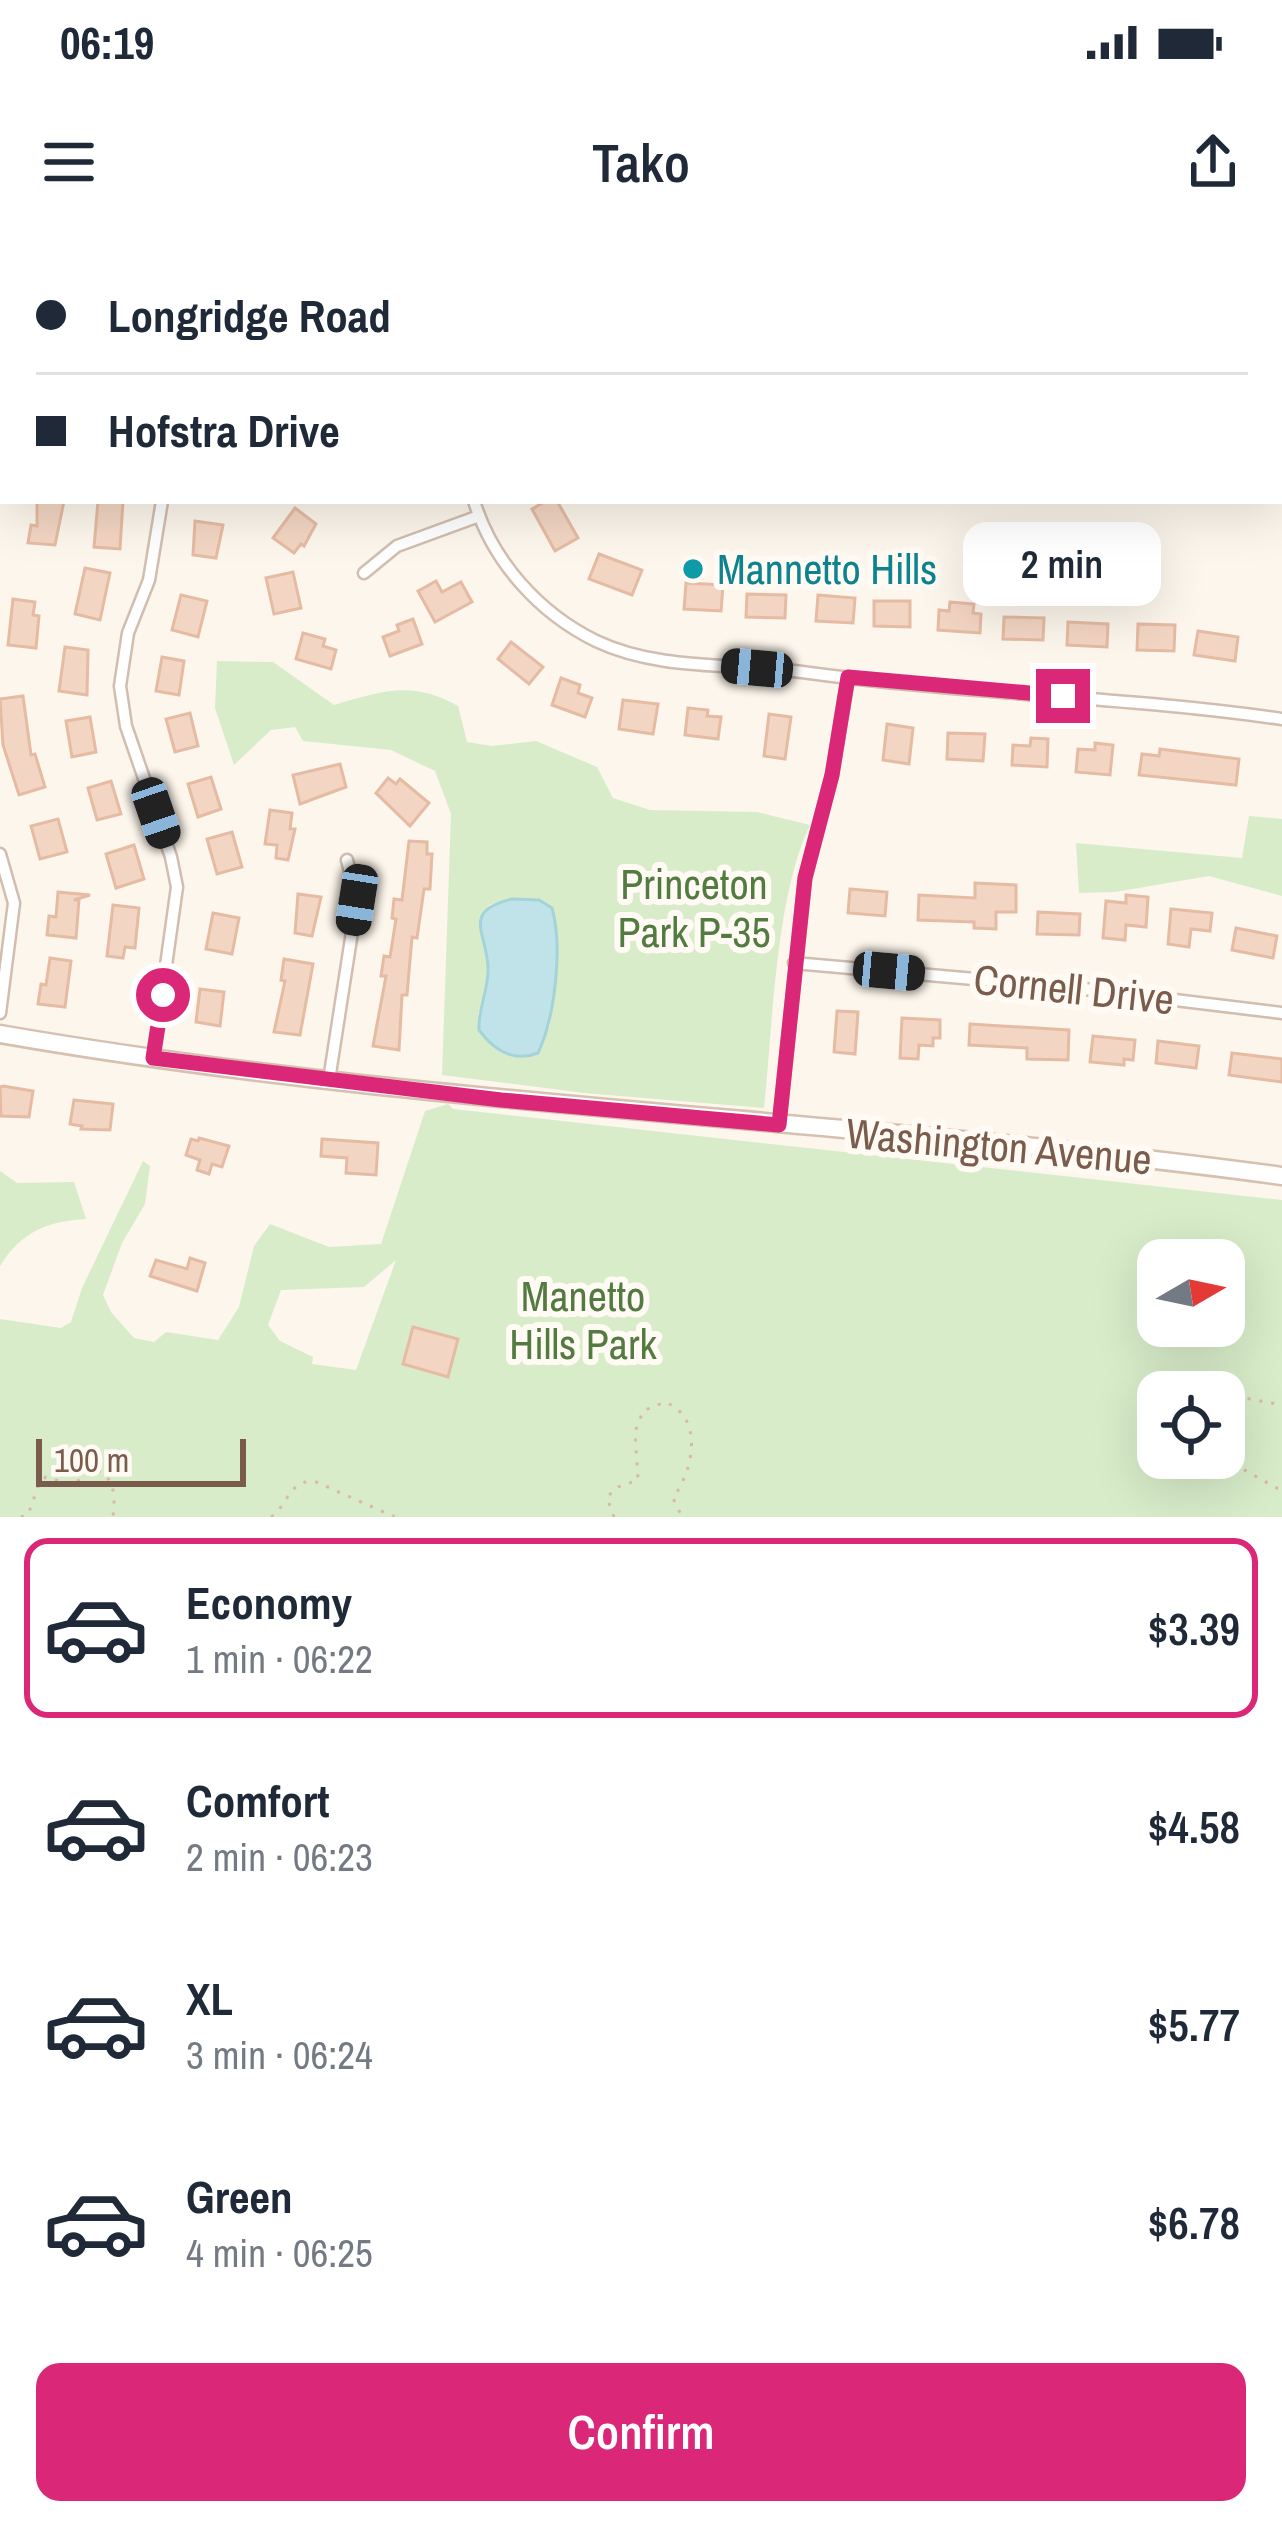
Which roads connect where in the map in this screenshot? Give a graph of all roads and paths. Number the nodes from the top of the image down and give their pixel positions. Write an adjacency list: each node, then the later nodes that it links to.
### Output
1 (162, 504): 13 (street)
2 (475, 504): 3 (street)
3 (479, 516): 4 (street); 5 (street)
4 (364, 573)
5 (848, 677): 6 (street); 9 (street)
6 (1282, 719)
7 (0, 854): 11 (street)
8 (347, 860): 14 (street)
9 (794, 963): 10 (street, Cornell Drive); 15 (street)
10 (1282, 1012)
11 (0, 1013)
12 (0, 1034): 13 (main road, Washington Avenue)
13 (153, 1058): 14 (main road, Washington Avenue)
14 (329, 1080): 15 (main road, Washington Avenue)
15 (779, 1125): 16 (main road, Washington Avenue)
16 (1282, 1176)
17 (1245, 1398): 18 (path)
18 (1282, 1405)
19 (1245, 1470): 20 (path)
20 (1282, 1491)
21 (21, 1517): 22 (path)
22 (113, 1517)
23 (272, 1517): 24 (path)
24 (395, 1517)
25 (614, 1517): 26 (path)
26 (682, 1517)

